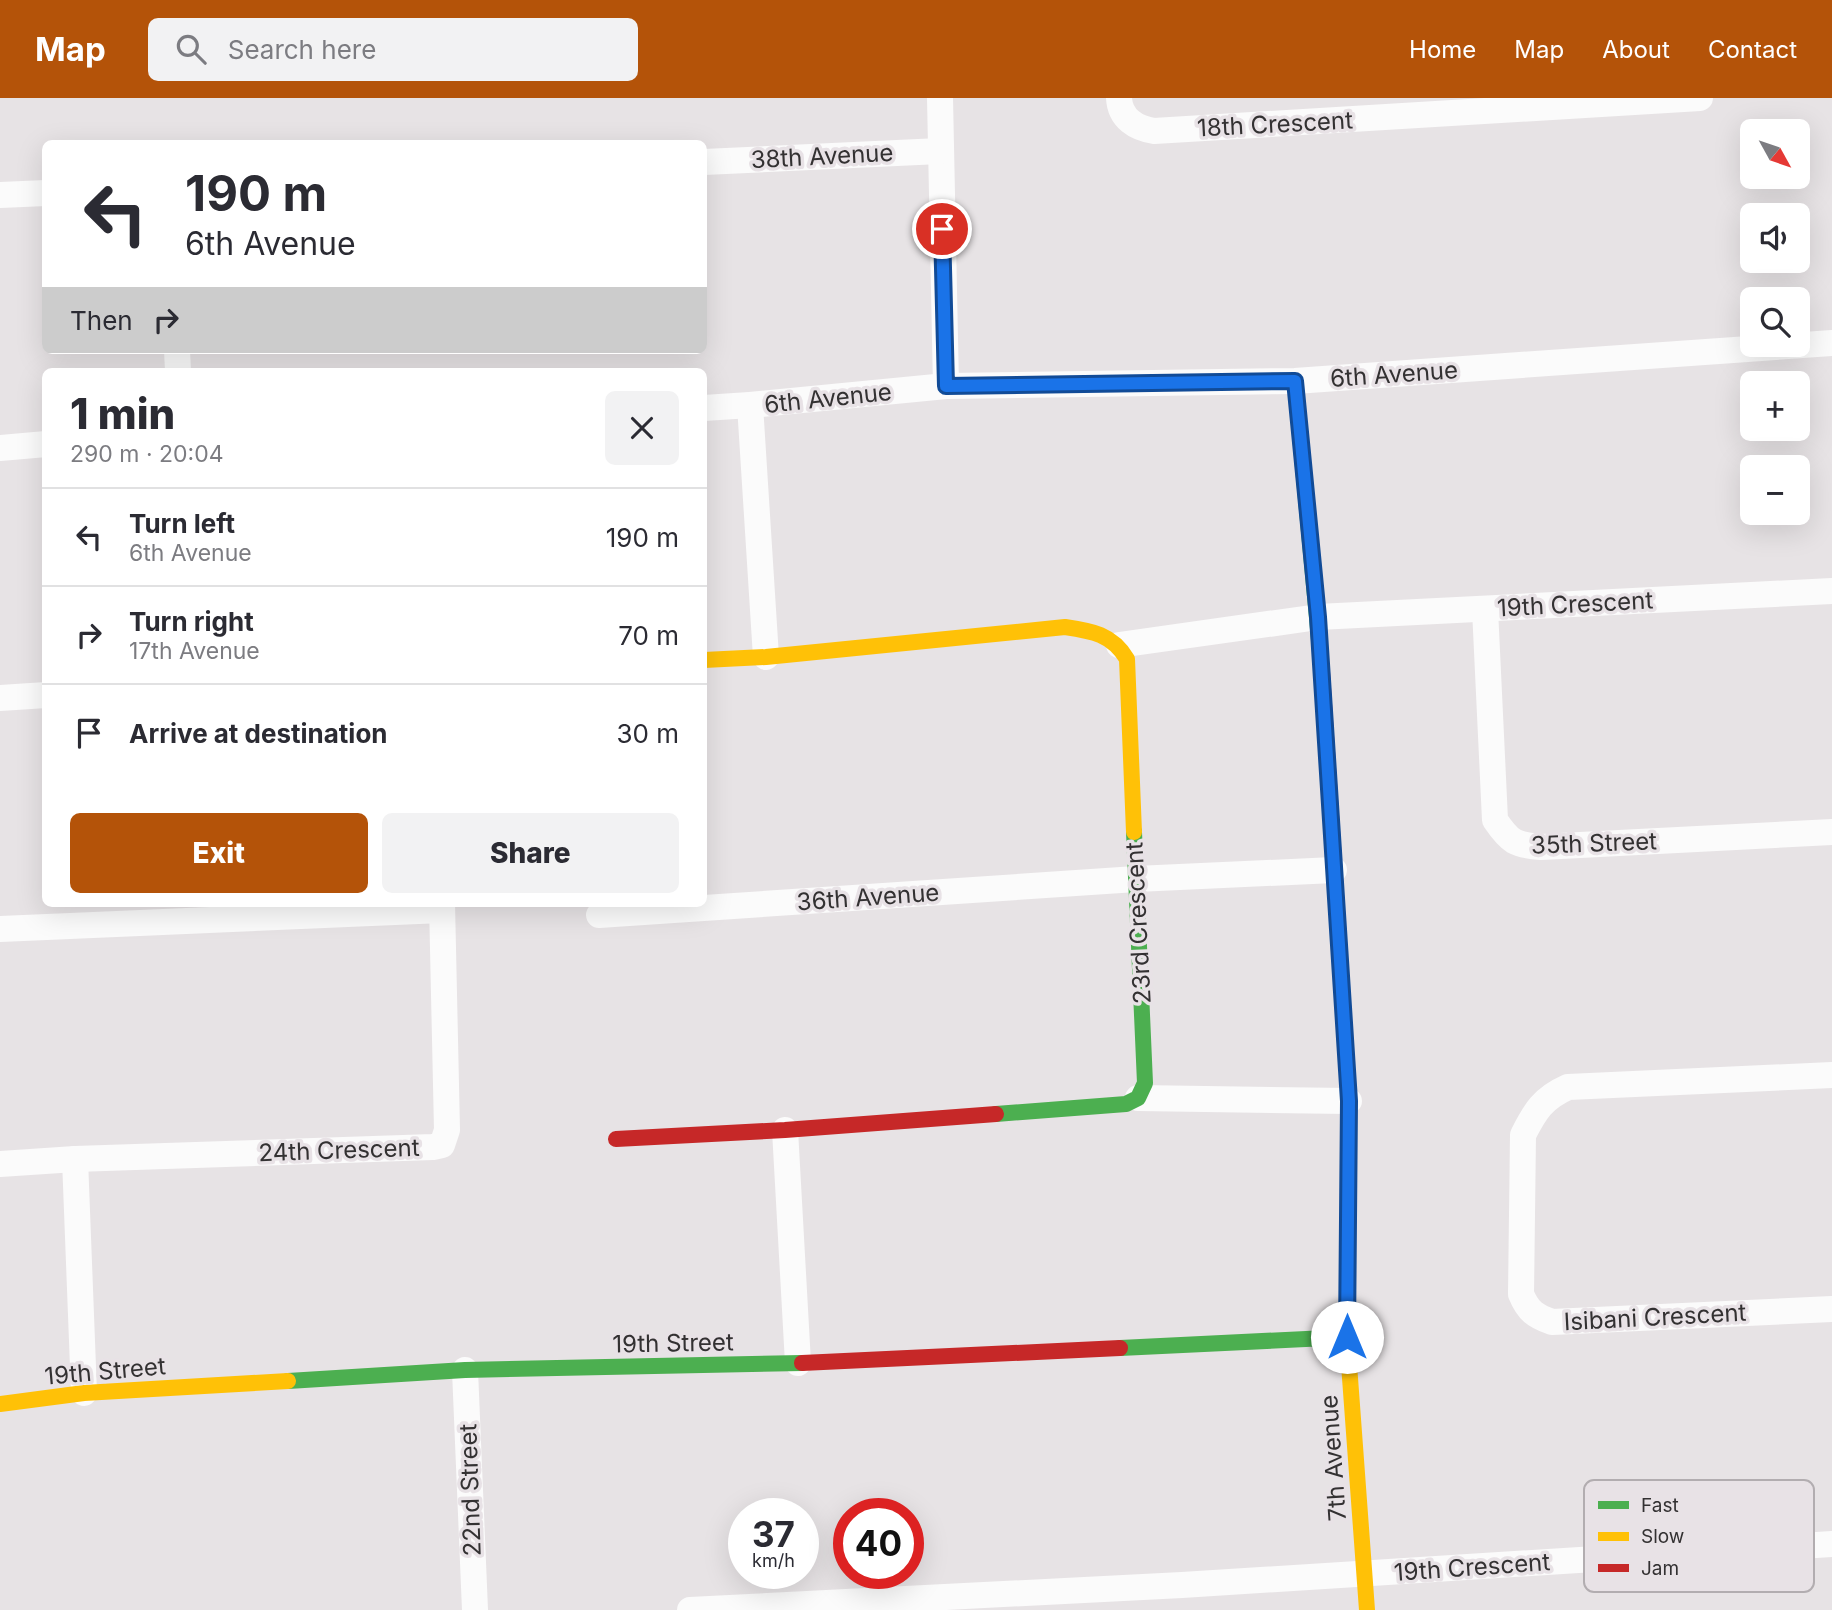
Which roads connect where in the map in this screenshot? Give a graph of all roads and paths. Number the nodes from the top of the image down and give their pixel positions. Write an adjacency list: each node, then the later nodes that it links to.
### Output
1 (940, 98): 4 (street)
2 (1119, 98): 3 (street, 18th Crescent)
3 (1700, 98)
4 (940, 150): 5 (street, 38th Avenue); 10 (street)
5 (707, 162)
6 (42, 193): 7 (street)
7 (0, 195)
8 (1832, 343): 9 (street, 6th Avenue)
9 (1295, 381): 10 (street, 6th Avenue); 17 (street, 7th Avenue)
10 (946, 386): 11 (street, 6th Avenue)
11 (750, 405): 12 (street, 6th Avenue); 19 (street)
12 (707, 408)
13 (42, 444): 14 (street)
14 (0, 448)
15 (1832, 591): 16 (street, 19th Crescent)
16 (1485, 609): 17 (street, 19th Crescent); 23 (street, 35th Street)
17 (1318, 617): 18 (street, 19th Crescent); 24 (street, 7th Avenue)
18 (1119, 645): 19 (street); 25 (street, 23rd Crescent)
19 (766, 657): 20 (street)
20 (707, 660)
21 (42, 695): 22 (street)
22 (0, 698)
23 (1832, 832)
24 (1334, 870): 25 (street, 36th Avenue); 32 (street, 7th Avenue)
25 (1136, 878): 28 (street, 36th Avenue); 31 (street, 23rd Crescent)
26 (423, 907): 29 (street, 24th Crescent)
27 (442, 907): 35 (street, 24th Crescent)
28 (599, 915)
29 (0, 929)
30 (1832, 1075): 37 (street, Isibani Crescent)
31 (1138, 1098): 32 (street); 33 (street)
32 (1349, 1101): 38 (street, 7th Avenue)
33 (785, 1130): 34 (street); 39 (street)
34 (616, 1139)
35 (75, 1158): 36 (street, 24th Crescent); 41 (street)
36 (0, 1164)
37 (1832, 1309)
38 (1347, 1337): 39 (street, 19th Street); 46 (street, 7th Avenue)
39 (798, 1363): 40 (street, 19th Street)
40 (465, 1370): 41 (street, 19th Street); 48 (street, 22nd Street)
41 (84, 1393): 42 (street, 19th Street)
42 (0, 1404)
43 (1832, 1544): 44 (street, 19th Crescent)
44 (1814, 1545)
45 (1584, 1560): 46 (street, 19th Crescent)
46 (1364, 1574): 47 (street, 19th Crescent); 50 (street, 7th Avenue)
47 (1182, 1598): 49 (street, 19th Crescent)
48 (475, 1610)
49 (690, 1610)
50 (1367, 1610)

